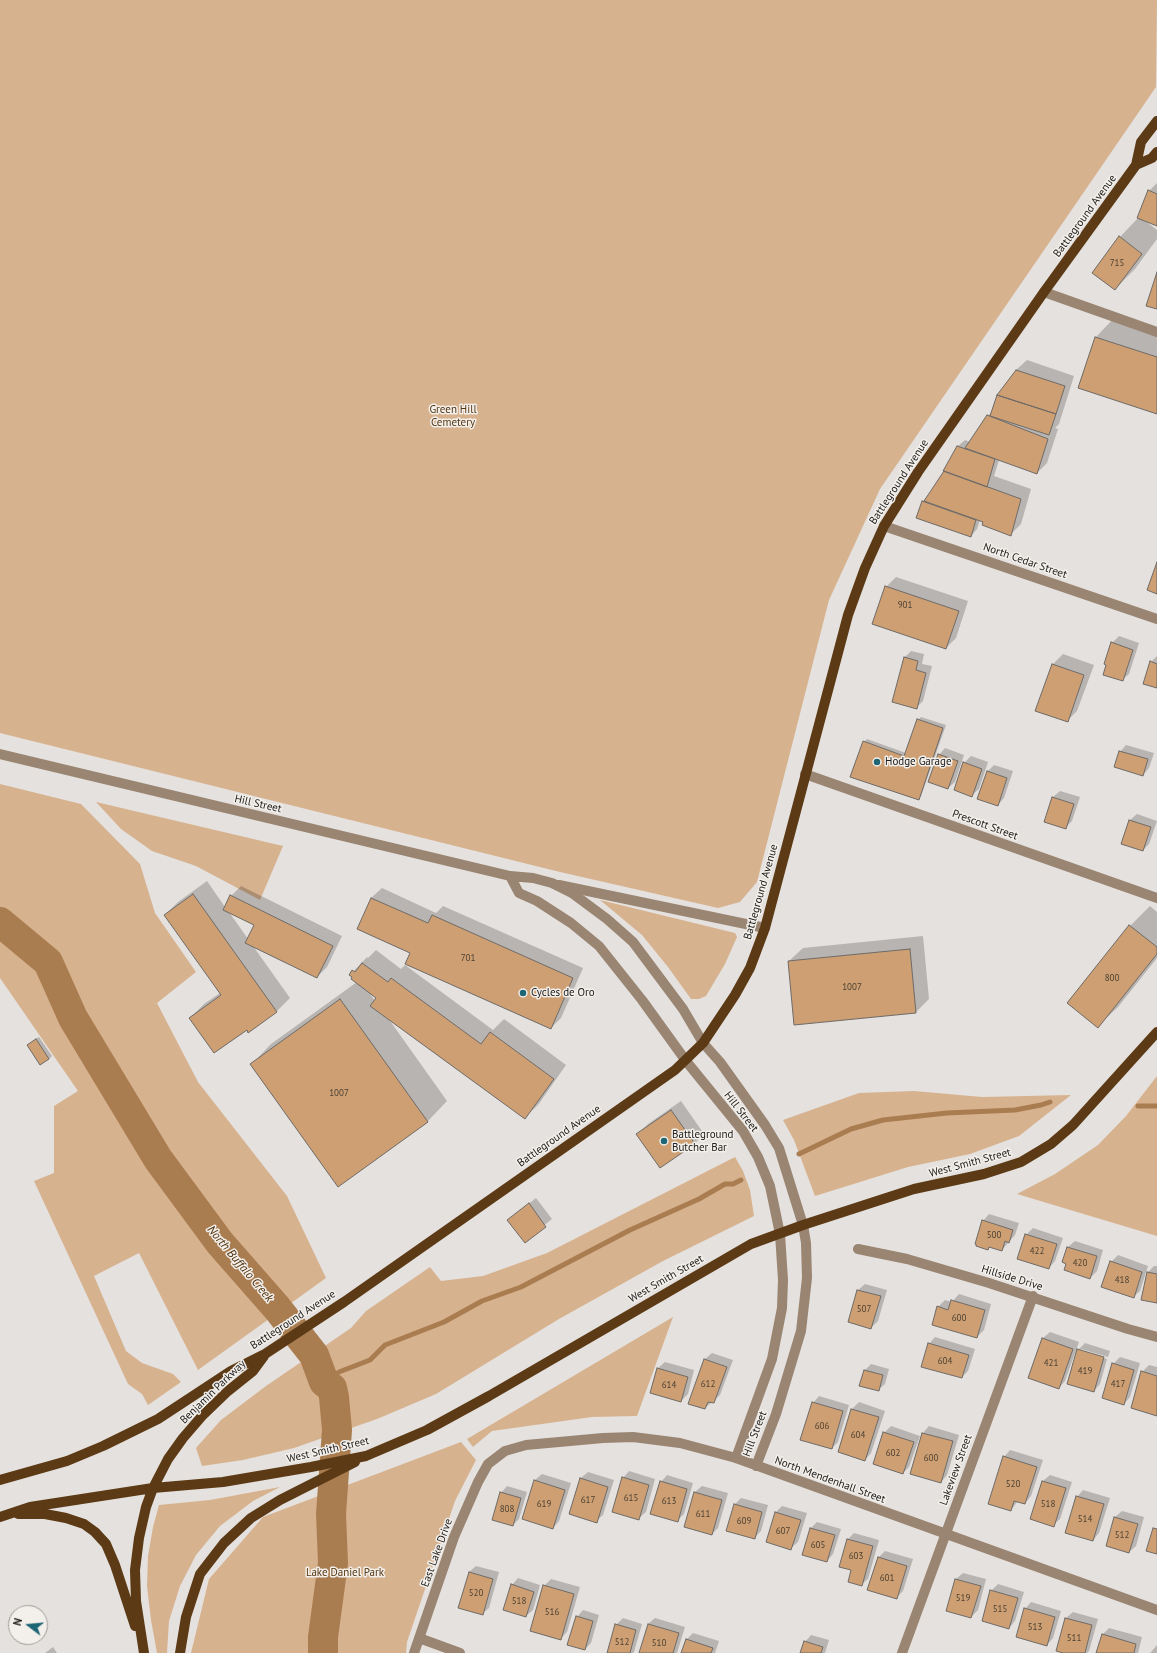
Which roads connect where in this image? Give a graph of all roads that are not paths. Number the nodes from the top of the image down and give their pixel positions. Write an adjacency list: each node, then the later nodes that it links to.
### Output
1 (1157, 121): 3 (main road, Battleground Avenue)
2 (1157, 152): 3 (main road)
3 (1136, 165): 4 (main road, Battleground Avenue)
4 (1044, 292): 5 (street); 6 (main road, Battleground Avenue)
5 (1157, 332)
6 (884, 526): 7 (street, North Cedar Street); 9 (main road, Battleground Avenue)
7 (1157, 619)
8 (0, 754): 10 (street, Hill Street)
9 (806, 774): 12 (street, Prescott Street); 13 (main road, Battleground Avenue)
10 (510, 876): 11 (street, Hill Street); 16 (street, Hill Street)
11 (552, 884): 13 (street, Hill Street); 15 (street, Hill Street)
12 (1157, 898)
13 (765, 928): 15 (main road, Battleground Avenue)
14 (1157, 1032): 17 (main road, West Smith Street)
15 (703, 1043): 16 (main road, Battleground Avenue); 17 (street, Hill Street)
16 (686, 1061): 18 (street, Hill Street); 22 (main road, Battleground Avenue)
17 (803, 1225): 18 (main road, West Smith Street); 26 (street, Hill Street)
18 (780, 1234): 23 (main road, West Smith Street); 24 (street, Hill Street)
19 (858, 1249): 20 (street, Hillside Drive)
20 (1033, 1296): 21 (street, Hillside Drive); 30 (street, Lakeview Street)
21 (1157, 1337)
22 (265, 1354): 27 (main road, Battleground Avenue); 28 (main road, Benjamin Parkway)
23 (366, 1456): 28 (main road, West Smith Street); 34 (main road)
24 (736, 1458): 25 (street, North Mendenhall Street); 26 (street, North Mendenhall Street)
25 (488, 1464): 32 (street, East Lake Drive)
26 (756, 1466): 30 (street, North Mendenhall Street)
27 (0, 1480)
28 (154, 1488): 29 (main road); 33 (main road, Benjamin Parkway)
29 (5, 1515): 33 (main road)
30 (945, 1534): 31 (street, North Mendenhall Street); 37 (street, Lakeview Street)
31 (1157, 1610)
32 (419, 1638): 35 (street, East Lake Drive); 36 (street)
33 (144, 1653)
34 (180, 1653)
35 (414, 1653)
36 (460, 1653)
37 (902, 1653)

